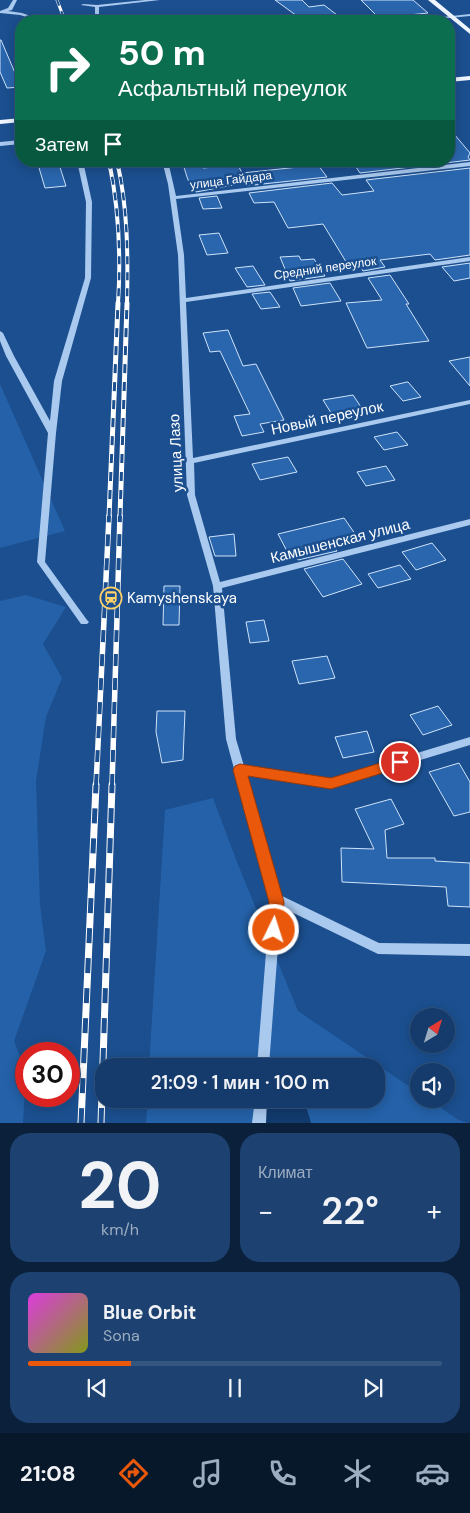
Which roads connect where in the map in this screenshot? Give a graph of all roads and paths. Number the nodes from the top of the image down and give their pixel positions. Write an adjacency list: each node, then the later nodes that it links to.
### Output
1 (16, 0): 6 (street)
2 (158, 0): 5 (street)
3 (431, 0): 10 (main road)
4 (83, 5): 5 (street)
5 (97, 6): 9 (street)
6 (2, 12): 8 (street)
7 (470, 14): 11 (street)
8 (16, 15)
9 (97, 15)
10 (450, 15)
11 (455, 16)
12 (455, 19): 13 (main road)
13 (470, 32)
14 (470, 78): 15 (main road)
15 (455, 79)
16 (15, 121): 17 (main road)
17 (0, 122)
18 (15, 143): 19 (street)
19 (0, 144)
20 (470, 164): 21 (street, улица Гайдара)
21 (455, 166)
22 (81, 167): 30 (street)
23 (166, 167): 25 (street, улица Лазо)
24 (444, 167): 25 (street, улица Гайдара)
25 (173, 198): 27 (street, улица Лазо)
26 (470, 259): 27 (street, Средний переулок)
27 (184, 300): 31 (street, улица Лазо)
28 (0, 333): 30 (street)
29 (470, 402): 31 (street, Новый переулок)
30 (52, 433): 34 (street)
31 (190, 461): 33 (street, улица Лазо)
32 (470, 522): 33 (street, Камышенская улица)
33 (217, 586): 36 (street, улица Лазо)
34 (84, 622)
35 (470, 741): 36 (street)
36 (240, 770): 37 (street, улица Лазо)
37 (275, 898): 38 (street); 39 (street, улица Лазо)
38 (470, 950)
39 (264, 1058)
40 (260, 1108): 41 (street)
41 (259, 1123)

